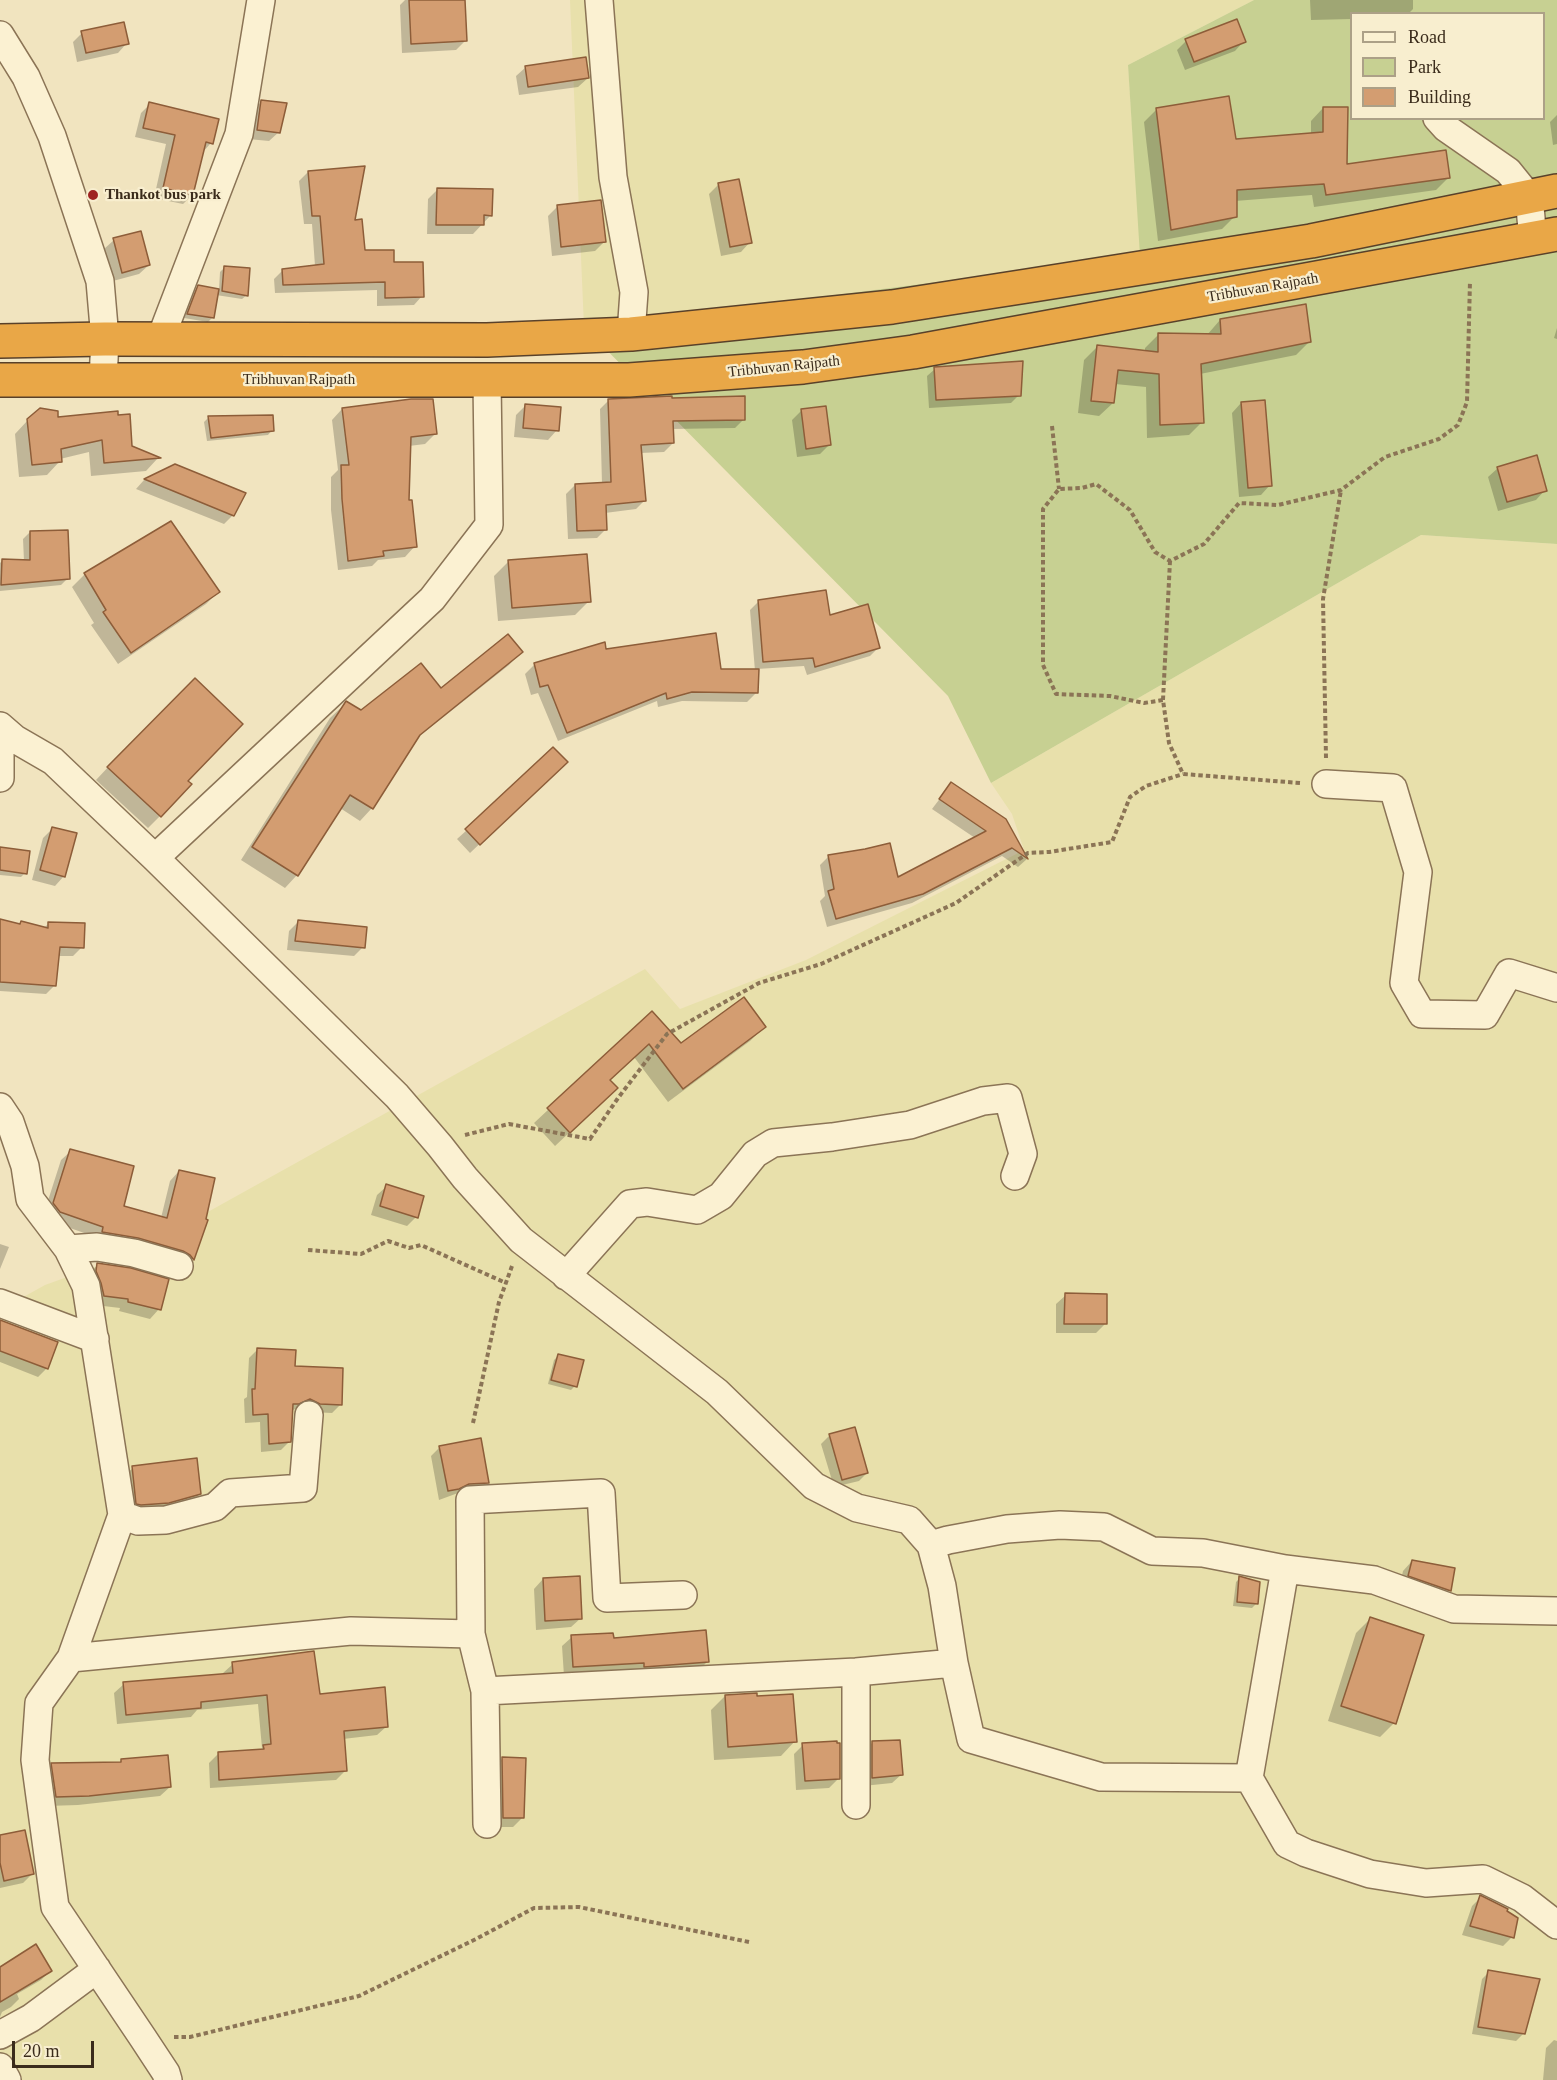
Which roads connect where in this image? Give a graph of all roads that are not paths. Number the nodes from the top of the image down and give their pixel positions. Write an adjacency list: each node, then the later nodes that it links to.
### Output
1 (261, 0): 9 (street)
2 (599, 0): 7 (street)
3 (0, 35): 8 (street)
4 (1439, 120): 5 (street)
5 (1543, 194): 6 (street); 7 (highway)
6 (1545, 237): 13 (highway, Tribhuvan Rajpath)
7 (631, 334): 9 (highway)
8 (105, 339): 9 (highway); 10 (highway); 12 (street)
9 (160, 339)
10 (0, 341)
11 (0, 380): 12 (highway, Tribhuvan Rajpath)
12 (103, 380): 13 (highway, Tribhuvan Rajpath)
13 (487, 381): 18 (street)
14 (0, 726): 18 (street)
15 (0, 753): 16 (street)
16 (0, 778)
17 (1326, 784): 19 (street)
18 (155, 858): 24 (street)
19 (1557, 988)
20 (0, 1107): 22 (street)
21 (1015, 1176): 24 (street)
22 (68, 1250): 23 (street); 26 (street)
23 (179, 1266)
24 (566, 1276): 29 (street)
25 (0, 1303): 26 (street)
26 (95, 1339): 28 (street)
27 (309, 1415): 28 (street)
28 (122, 1515): 34 (street)
29 (931, 1545): 30 (street); 35 (street)
30 (1285, 1569): 32 (street); 38 (street)
31 (683, 1595): 33 (street)
32 (1557, 1611)
33 (471, 1634): 34 (street); 37 (street)
34 (71, 1658): 42 (street)
35 (954, 1663): 36 (street); 38 (street)
36 (856, 1672): 37 (street); 39 (street)
37 (485, 1691): 40 (street)
38 (1249, 1778): 41 (street)
39 (856, 1805)
40 (487, 1824)
41 (1557, 1925)
42 (97, 1969): 43 (street); 46 (street)
43 (0, 2036)
44 (0, 2067): 45 (street)
45 (7, 2080)
46 (168, 2080)

